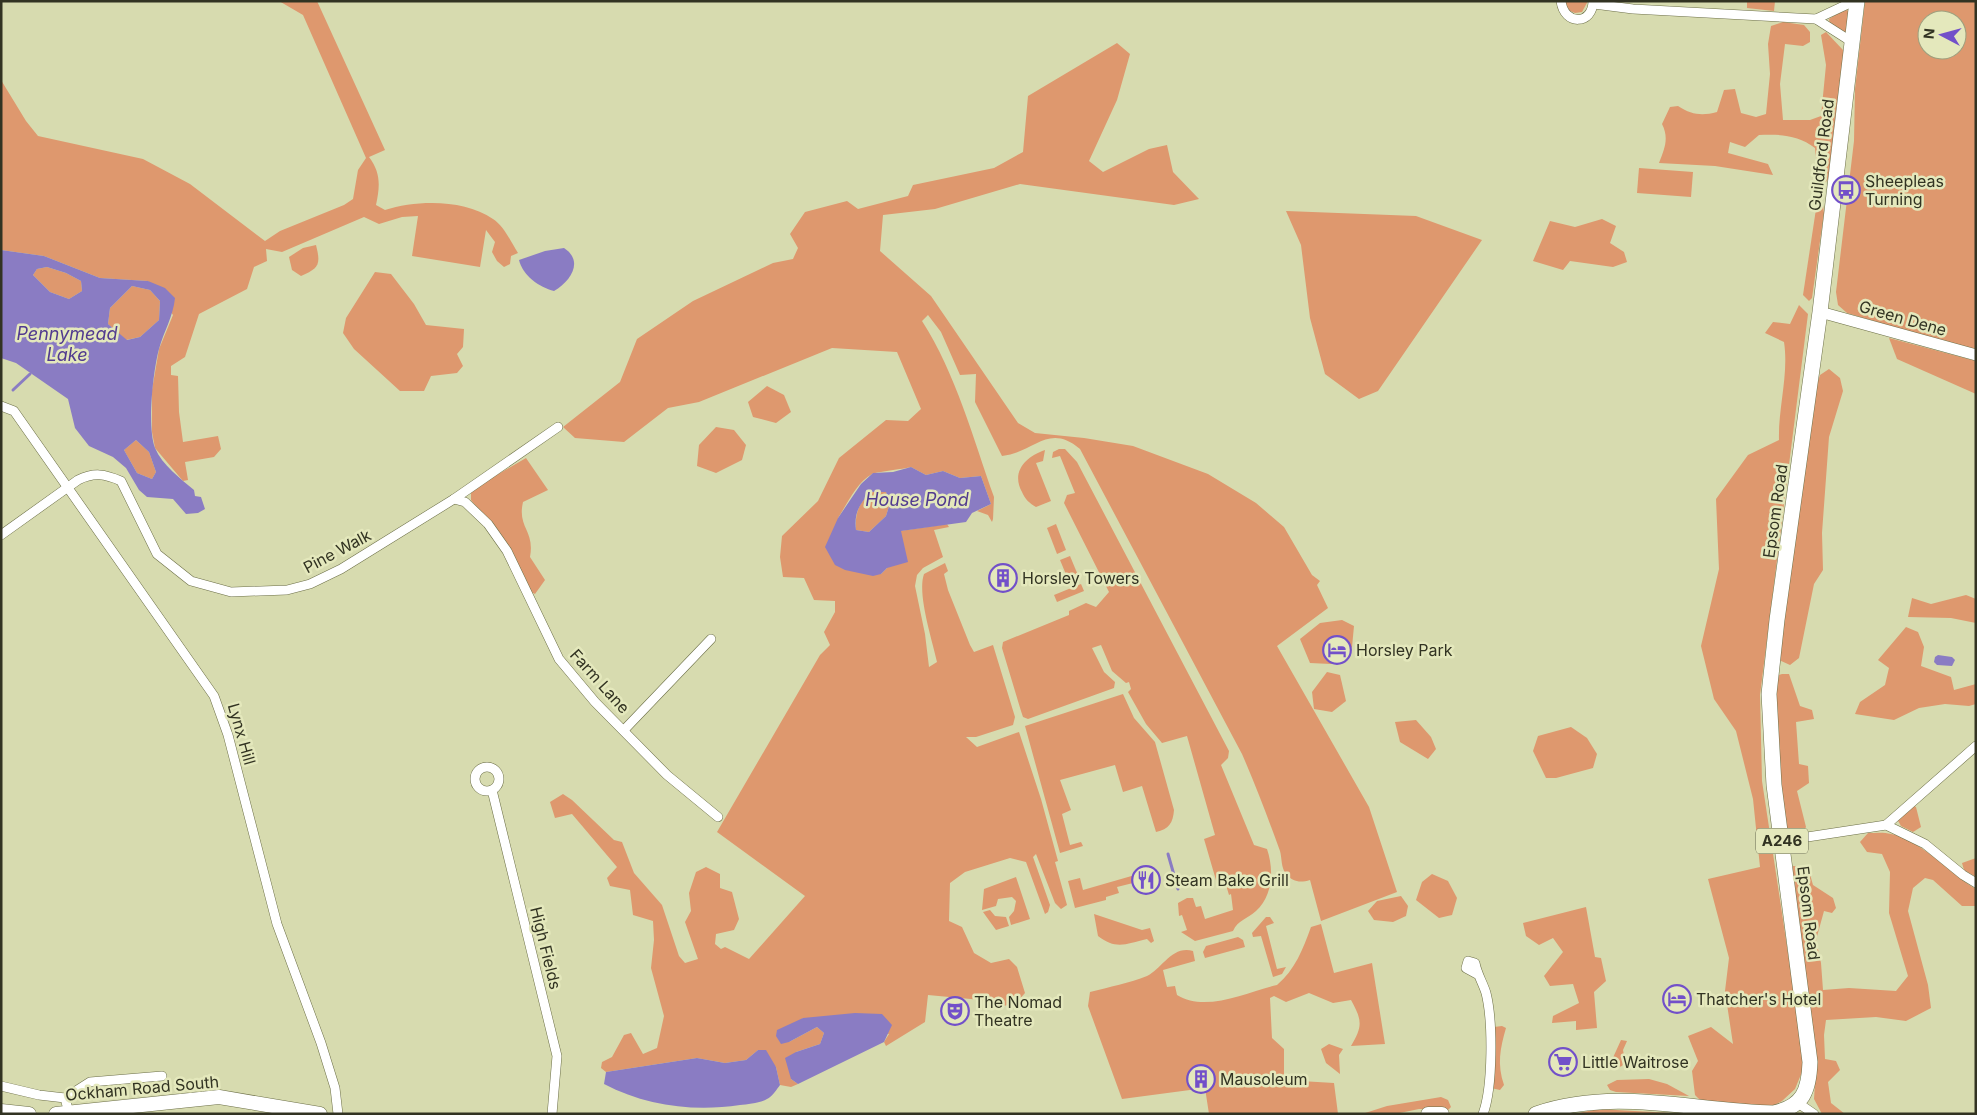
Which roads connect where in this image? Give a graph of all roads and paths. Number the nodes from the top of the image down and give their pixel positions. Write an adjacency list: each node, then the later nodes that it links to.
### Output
1 (1561, 1): 3 (street)
2 (1857, 2): 4 (street); 5 (main road, Guildford Road / A246)
3 (1594, 3): 4 (street)
4 (1816, 19): 5 (street)
5 (1852, 42): 6 (main road, Guildford Road / A246)
6 (1820, 312): 7 (street, Green Dene); 19 (main road, Epsom Road / A246)
7 (1976, 355)
8 (1, 406): 10 (street, Lynx Hill)
9 (558, 427): 11 (street, Pine Walk)
10 (68, 487): 11 (street, Pine Walk); 12 (street); 33 (street, Lynx Hill)
11 (454, 499): 14 (street, Farm Lane)
12 (1, 535)
13 (711, 639): 14 (street)
14 (624, 730): 17 (street, Farm Lane)
15 (1976, 746): 18 (street)
16 (492, 790): 34 (street, High Fields)
17 (718, 817)
18 (1886, 825): 19 (street); 20 (street)
19 (1782, 841): 25 (main road, Epsom Road / A246)
20 (1976, 883)
21 (1477, 974): 37 (street)
22 (162, 1076): 24 (street)
23 (1, 1086): 24 (street)
24 (65, 1098): 28 (street)
25 (1798, 1103): 29 (main road); 39 (street)
26 (286, 1110): 28 (main road, Ockham Road South); 32 (main road, Ockham Road South)
27 (1, 1111): 30 (main road)
28 (69, 1113): 31 (main road, Ockham Road South)
29 (1758, 1113): 38 (main road)
30 (29, 1114)
31 (56, 1114)
32 (320, 1114)
33 (338, 1114)
34 (552, 1114)
35 (1428, 1114): 36 (main road)
36 (1442, 1114)
37 (1483, 1114)
38 (1536, 1114)
39 (1814, 1114)

